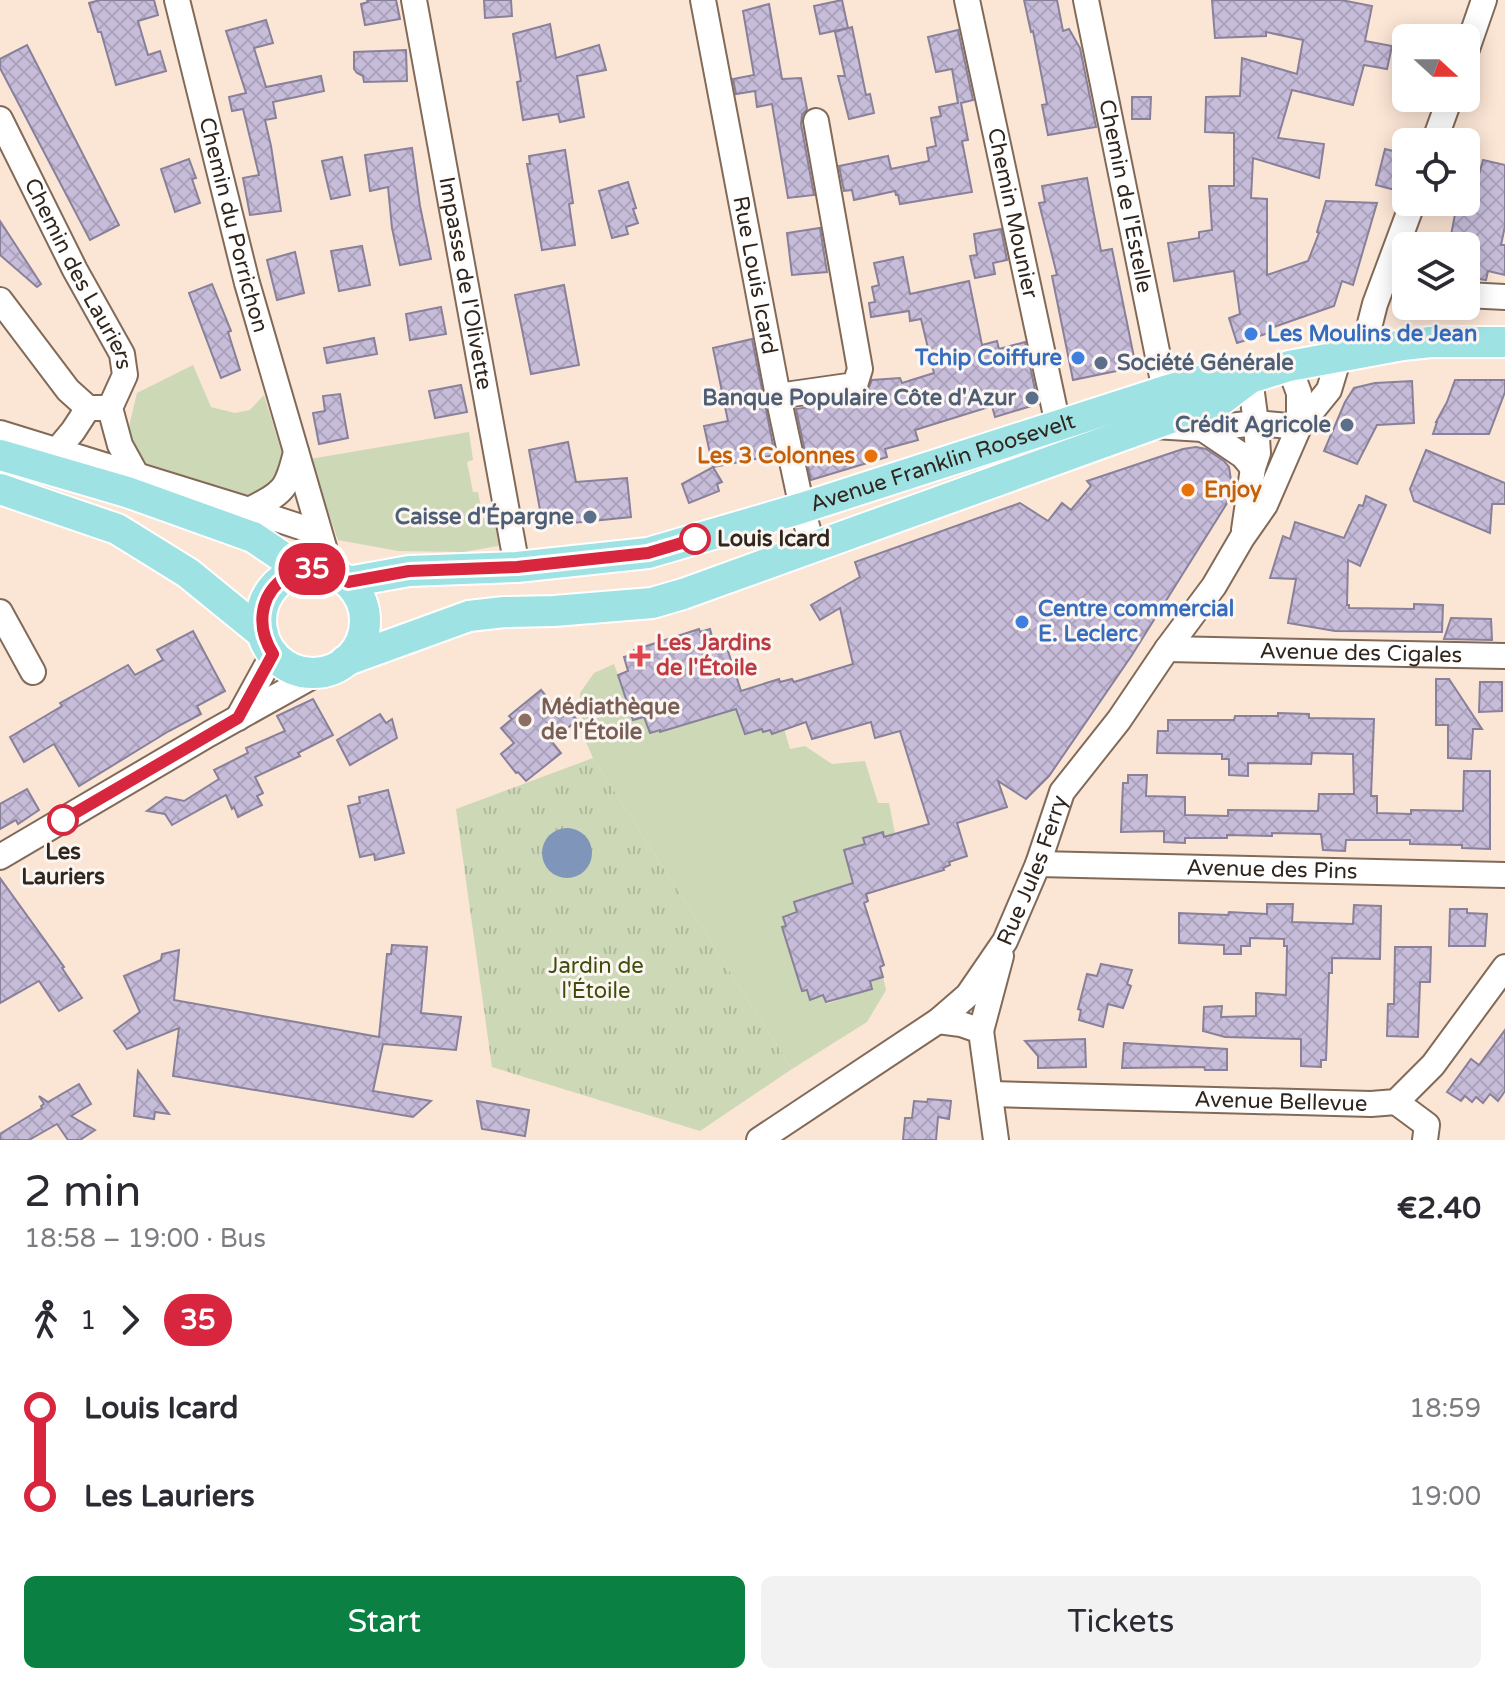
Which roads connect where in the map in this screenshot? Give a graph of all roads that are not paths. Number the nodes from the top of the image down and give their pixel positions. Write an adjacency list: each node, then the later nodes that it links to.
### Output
1 (177, 0): 28 (street, Chemin du Porrichon)
2 (414, 0): 40 (street, Impasse de l'Olivette)
3 (703, 0): 19 (street, Rue Louis Icard)
4 (967, 0): 22 (street, Chemin Mounier)
5 (1086, 0): 18 (street, Chemin de l'Estelle)
6 (1484, 0): 7 (street)
7 (1476, 24)
8 (0, 119): 20 (street, Chemin des Lauriers)
9 (816, 121): 19 (street)
10 (1392, 270): 15 (street, Rue Jules Ferry)
11 (1480, 296): 12 (street)
12 (1505, 297)
13 (0, 300): 20 (street)
14 (1505, 342): 15 (main road, Avenue Franklin Roosevelt)
15 (1351, 354): 16 (main road, Avenue Franklin Roosevelt); 24 (street, Rue Jules Ferry)
16 (1289, 366): 17 (main road, Avenue Franklin Roosevelt); 24 (street, Rue Jules Ferry)
17 (1250, 378): 18 (main road, Avenue Franklin Roosevelt); 21 (street, Rue Jules Ferry); 23 (main road, Avenue Franklin Roosevelt)
18 (1165, 391): 22 (main road, Avenue Franklin Roosevelt)
19 (778, 396): 33 (street, Rue Louis Icard)
20 (99, 408): 27 (street); 31 (street, Chemin des Lauriers)
21 (1256, 423): 24 (street, Avenue Franklin Roosevelt); 25 (street, Avenue Franklin Roosevelt); 30 (street, Rue Jules Ferry)
22 (1058, 425): 33 (main road, Avenue Franklin Roosevelt)
23 (1150, 426): 25 (street, Avenue Franklin Roosevelt); 37 (main road, Avenue Franklin Roosevelt)
24 (1299, 427): 36 (street, Rue Jules Ferry)
25 (1203, 429): 30 (street)
26 (0, 433): 27 (street)
27 (58, 449): 31 (street)
28 (296, 450): 35 (street); 38 (street, Chemin du Porrichon)
29 (0, 455): 35 (main road)
30 (1253, 468): 36 (street, Rue Jules Ferry)
31 (136, 474): 35 (street)
32 (0, 489): 44 (main road)
33 (802, 508): 34 (main road, Avenue Franklin Roosevelt); 37 (street, Rue Louis Icard)
34 (758, 521): 39 (main road); 40 (main road, Avenue Franklin Roosevelt)
35 (251, 523): 38 (main road)
36 (1242, 538): 45 (street, Rue Jules Ferry)
37 (813, 548): 39 (main road, Avenue Franklin Roosevelt)
38 (315, 552): 41 (main road); 42 (main road); 44 (main road)
39 (770, 563): 47 (main road, Avenue Franklin Roosevelt)
40 (517, 567): 41 (main road, Avenue Franklin Roosevelt)
41 (409, 571): 42 (main road, Avenue Franklin Roosevelt)
42 (348, 582): 47 (main road)
43 (0, 612): 48 (street)
44 (268, 644): 47 (main road); 49 (street)
45 (1167, 649): 46 (street, Avenue des Cigales); 51 (street, Rue Jules Ferry)
46 (1505, 656)
47 (333, 667): 49 (street, Avenue Franklin Roosevelt)
48 (33, 672)
49 (238, 718): 50 (street, Avenue Franklin Roosevelt)
50 (0, 857)
51 (1038, 864): 52 (street, Avenue des Pins); 53 (street, Rue Jules Ferry)
52 (1505, 875)
53 (1005, 941): 55 (street, Rue Jules Ferry); 56 (street)
54 (1505, 967): 58 (street, Avenue Bellevue)
55 (938, 1021): 56 (street); 59 (street, Rue Jules Ferry)
56 (981, 1031): 57 (street)
57 (991, 1094): 58 (street, Avenue Bellevue); 60 (street)
58 (1396, 1102): 61 (street)
59 (759, 1140)
60 (996, 1140)
61 (1425, 1140)

